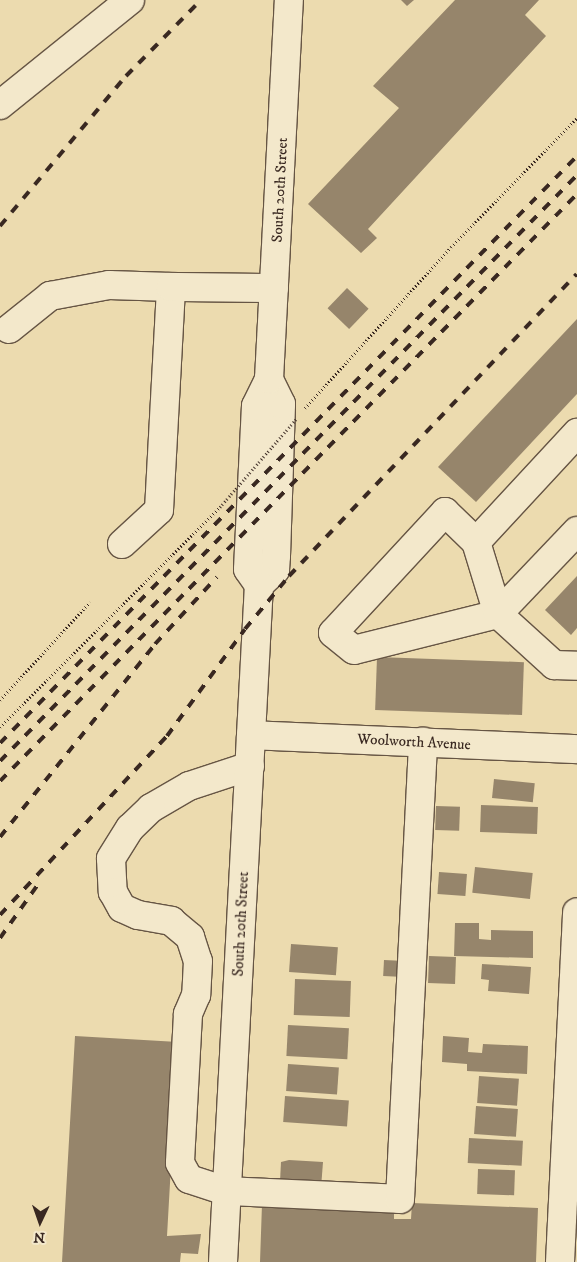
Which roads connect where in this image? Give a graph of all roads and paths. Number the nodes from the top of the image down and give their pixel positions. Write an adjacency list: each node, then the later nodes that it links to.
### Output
1 (130, 0): 3 (street)
2 (290, 0): 6 (street, South 20th Street)
3 (0, 105)
4 (577, 118): 16 (path, bridge)
5 (171, 287): 6 (street); 7 (street); 11 (street)
6 (274, 288): 17 (street, South 20th Street)
7 (9, 329)
8 (577, 433): 10 (street)
9 (577, 531): 13 (street)
10 (476, 542): 13 (street); 13 (street)
11 (122, 544)
12 (90, 602): 15 (path)
13 (498, 614): 14 (street)
14 (577, 666)
15 (0, 700)
16 (0, 727)
17 (251, 734): 18 (street, Woolworth Avenue); 20 (street, South 20th Street)
18 (423, 742): 19 (street, Woolworth Avenue); 24 (street)
19 (577, 749)
20 (250, 766): 22 (street); 23 (street, South 20th Street)
21 (577, 912): 26 (street)
22 (196, 995): 23 (street); 24 (street)
23 (237, 1000): 24 (street, South 20th Street)
24 (226, 1191): 25 (street, South 20th Street)
25 (223, 1262)
26 (560, 1262)

